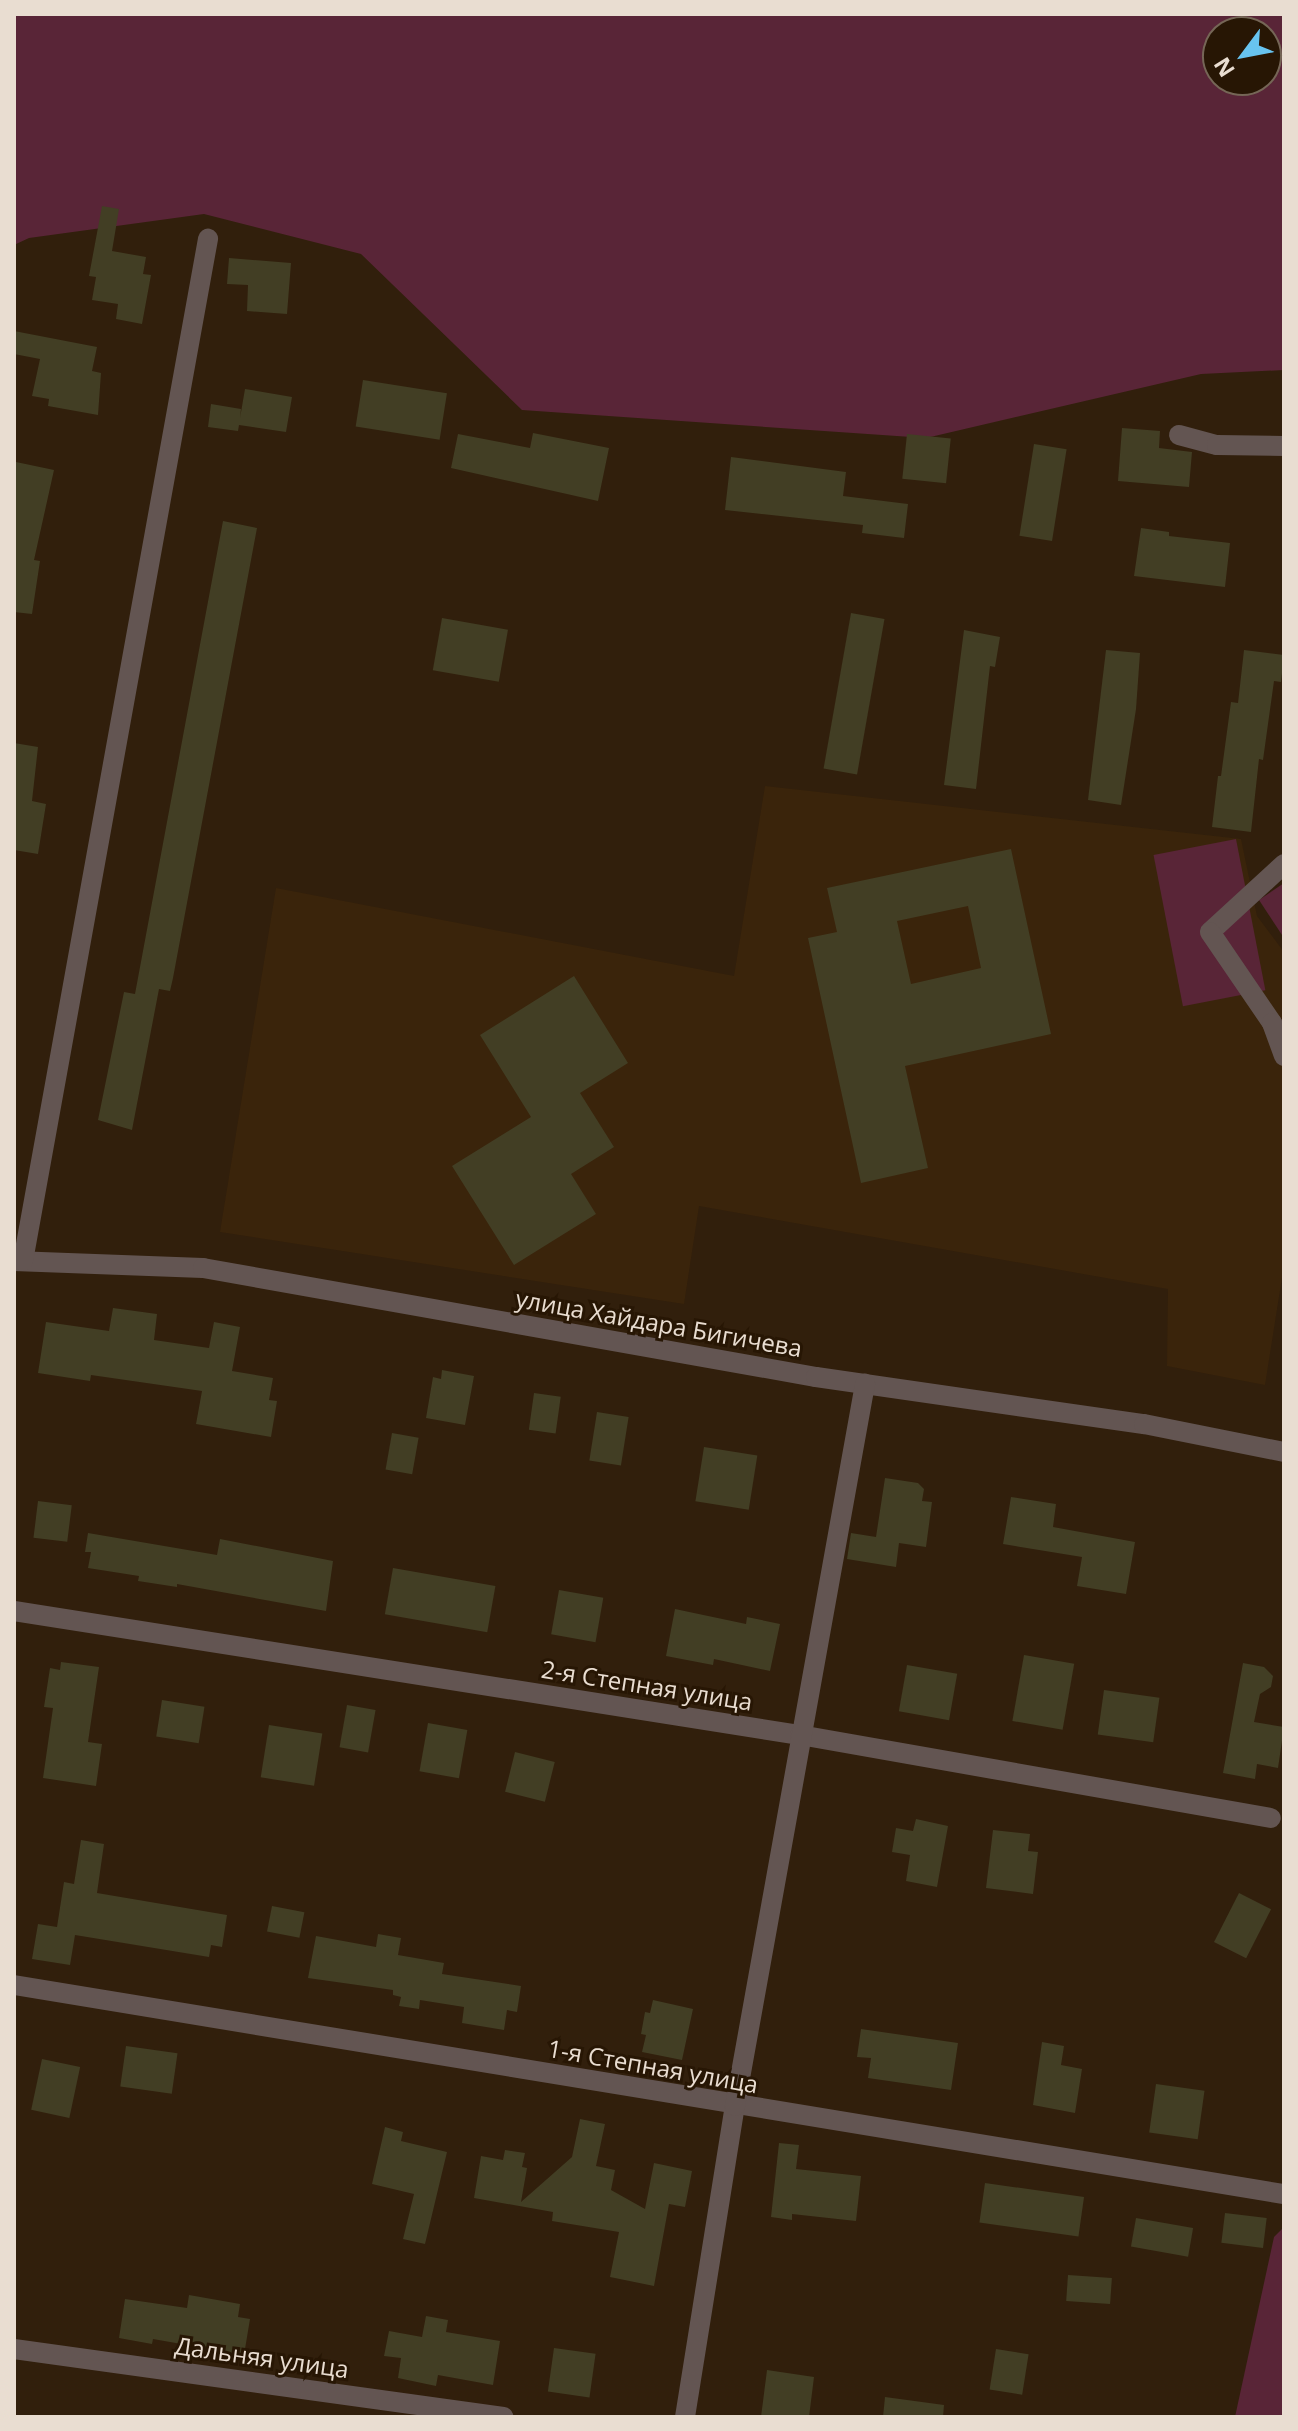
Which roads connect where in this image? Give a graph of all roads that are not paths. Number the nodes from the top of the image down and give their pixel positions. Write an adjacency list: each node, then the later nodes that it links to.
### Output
1 (208, 239): 6 (street)
2 (1179, 435): 3 (street)
3 (1284, 446)
4 (1284, 864): 5 (street)
5 (1284, 1056)
6 (19, 1261): 7 (street, улица Хайдара Бигичева)
7 (865, 1384): 8 (street, улица Хайдара Бигичева); 10 (street)
8 (1284, 1452)
9 (14, 1611): 10 (street, 2-я Степная улица)
10 (800, 1735): 11 (street, 2-я Степная улица); 13 (street)
11 (1271, 1818)
12 (14, 1985): 13 (street, 1-я Степная улица)
13 (735, 2106): 14 (street, 1-я Степная улица); 17 (street)
14 (1284, 2194)
15 (14, 2349): 16 (street, Дальняя улица)
16 (503, 2417)
17 (685, 2417)

